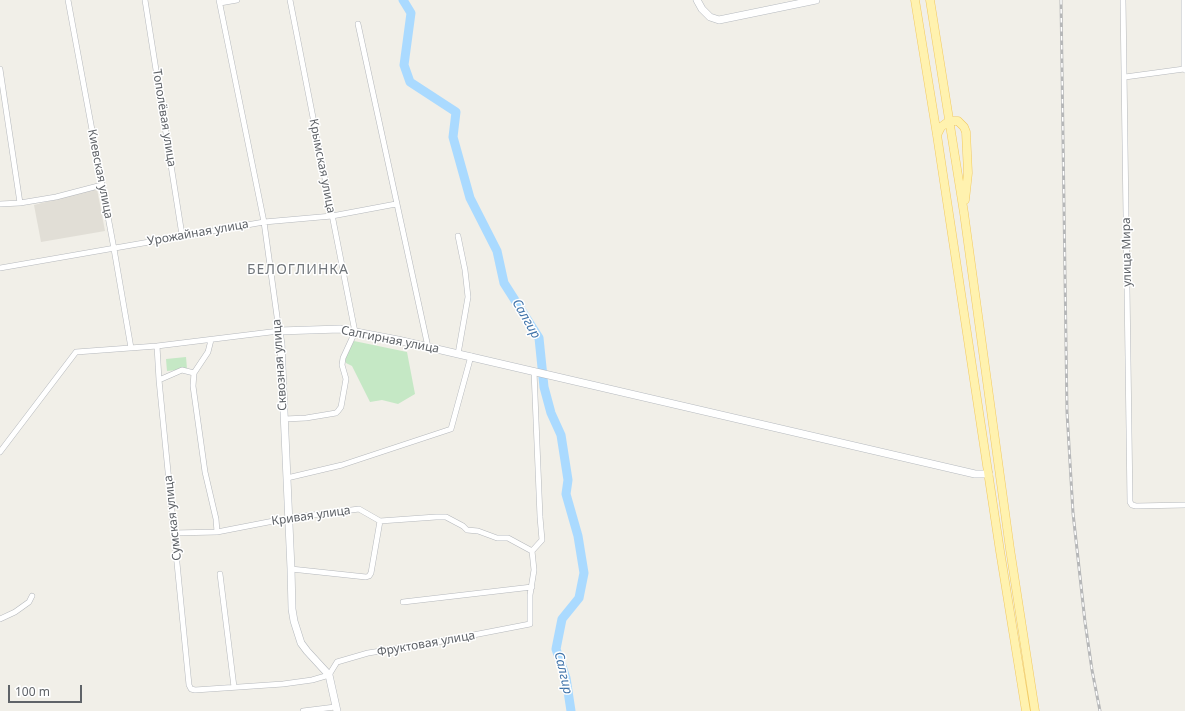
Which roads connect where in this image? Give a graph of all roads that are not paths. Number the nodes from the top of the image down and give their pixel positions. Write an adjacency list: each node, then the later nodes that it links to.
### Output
1 (68, 0): 18 (street, Киевская улица)
2 (145, 0): 25 (street, Тополёвая улица)
3 (237, 0): 11 (street)
4 (290, 0): 23 (street, Крымская улица)
5 (697, 0): 6 (main road)
6 (816, 0)
7 (915, 0): 17 (main road)
8 (930, 0): 16 (main road)
9 (1123, 0): 15 (street, улица Мира)
10 (1184, 0): 14 (street)
11 (220, 1): 24 (street, Сквозная улица)
12 (358, 24): 21 (street)
13 (0, 69): 19 (street)
14 (1184, 70): 15 (street)
15 (1125, 76): 44 (street, улица Мира)
16 (952, 121): 17 (main road); 22 (main road); 22 (main road)
17 (937, 135): 42 (main road)
18 (102, 185): 19 (street); 27 (street, Киевская улица)
19 (20, 203): 20 (street)
20 (0, 204)
21 (396, 204): 23 (street, Урожайная улица); 33 (street)
22 (964, 213): 61 (main road)
23 (332, 216): 24 (street, Урожайная улица); 30 (street, Крымская улица)
24 (264, 222): 25 (street, Урожайная улица); 29 (street, Сквозная улица)
25 (182, 235): 27 (street, Урожайная улица)
26 (458, 236): 35 (street)
27 (114, 249): 28 (street, Урожайная улица); 34 (street, Киевская улица)
28 (0, 268)
29 (279, 331): 30 (main road, Салгирная улица); 31 (street, Салгирная улица); 40 (main road, Сквозная улица)
30 (355, 332): 33 (main road, Салгирная улица); 40 (street)
31 (211, 340): 32 (street, Салгирная улица); 38 (street)
32 (157, 346): 34 (street, Салгирная улица); 39 (street, Сумская улица)
33 (428, 347): 35 (main road, Салгирная улица)
34 (131, 348): 41 (street, Салгирная улица)
35 (458, 354): 36 (main road, Салгирная улица)
36 (471, 356): 37 (main road, Салгирная улица); 43 (street)
37 (534, 371): 42 (main road, Салгирная улица); 49 (street)
38 (194, 373): 39 (street); 47 (street)
39 (159, 380): 48 (street, Сумская улица)
40 (285, 419): 43 (main road, Сквозная улица)
41 (0, 452)
42 (989, 474): 60 (main road)
43 (287, 478): 45 (main road, Сквозная улица)
44 (1185, 505)
45 (289, 518): 46 (street, Кривая улица); 47 (street, Кривая улица); 50 (main road, Сквозная улица)
46 (380, 521): 49 (street); 50 (street)
47 (217, 532): 48 (street, Кривая улица)
48 (174, 534): 57 (street, Сумская улица)
49 (532, 551): 52 (street)
50 (291, 569): 56 (main road, Сквозная улица)
51 (220, 574): 57 (street)
52 (532, 587): 54 (street); 56 (street, Фруктовая улица)
53 (32, 596): 55 (street)
54 (404, 602)
55 (0, 619)
56 (328, 675): 57 (street); 58 (main road)
57 (234, 687)
58 (336, 709): 59 (street)
59 (304, 711)
60 (1026, 711)
61 (1035, 711)

